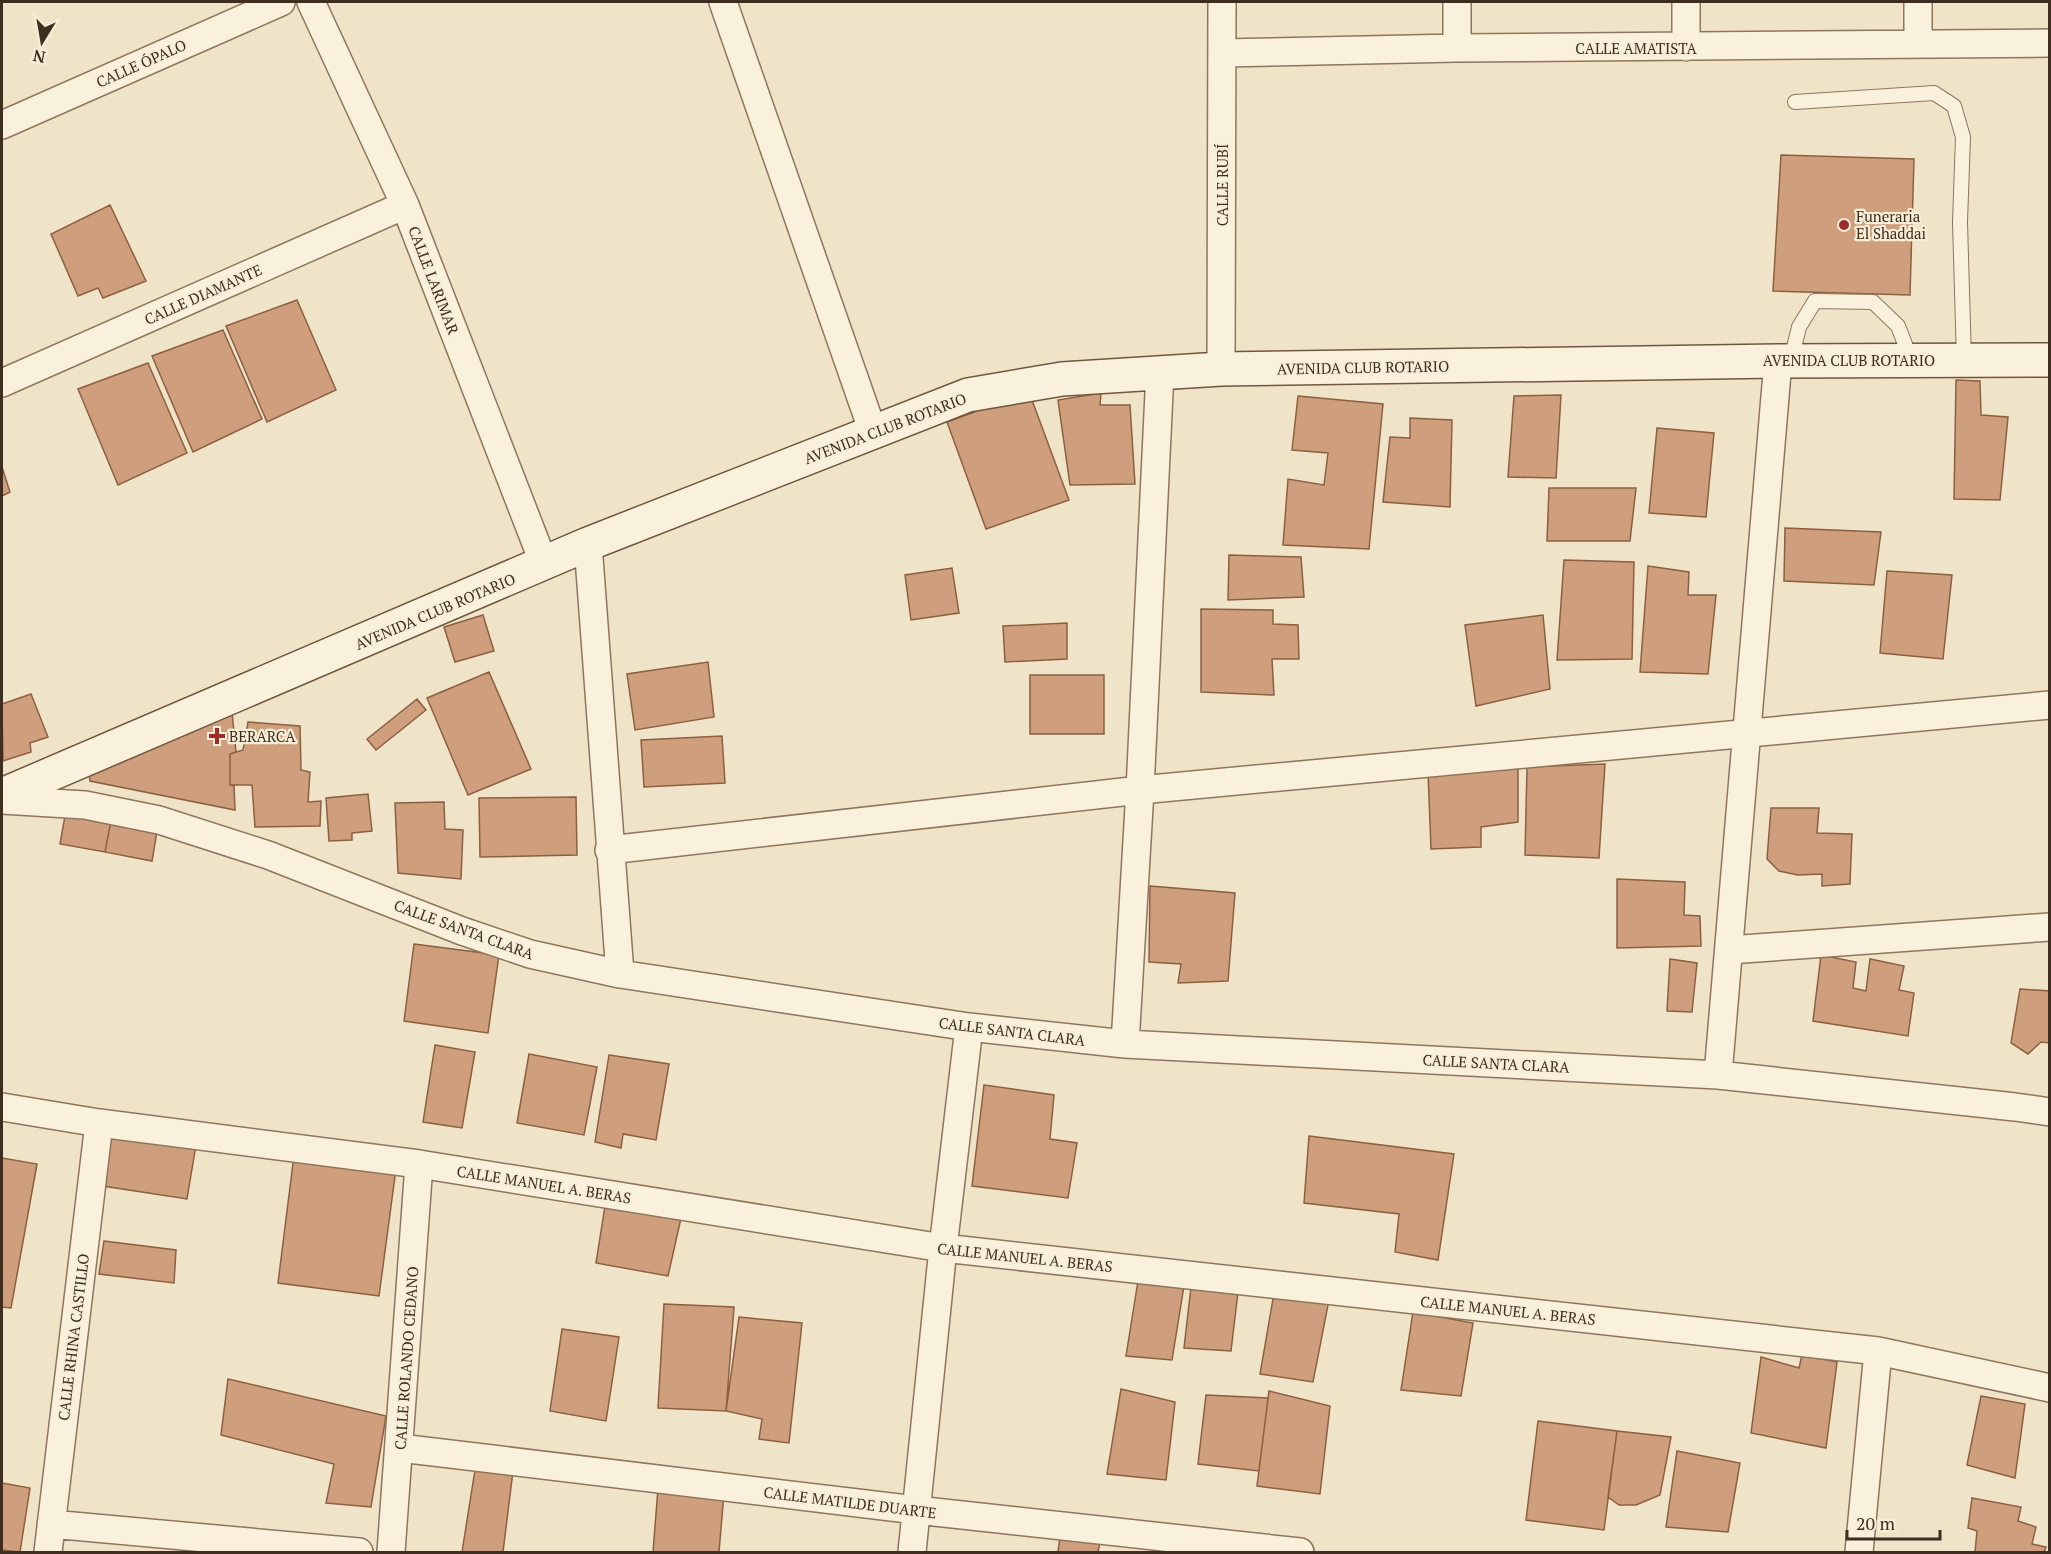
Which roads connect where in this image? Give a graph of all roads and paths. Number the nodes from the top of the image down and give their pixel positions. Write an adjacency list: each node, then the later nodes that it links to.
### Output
1 (281, 2): 14 (street, CALLE ÓPALO)
2 (311, 2): 15 (street, CALLE LARIMAR)
3 (723, 2): 23 (street)
4 (1222, 2): 12 (street, CALLE RUBÍ)
5 (1457, 2): 11 (street)
6 (1686, 2): 10 (street)
7 (1918, 2): 9 (street)
8 (2049, 43): 9 (street, CALLE AMATISTA)
9 (1918, 44): 10 (street, CALLE AMATISTA)
10 (1686, 47): 11 (street, CALLE AMATISTA)
11 (1457, 48): 12 (street, CALLE AMATISTA)
12 (1222, 53): 20 (street, CALLE RUBÍ)
13 (1795, 102): 17 (lane)
14 (2, 125)
15 (405, 206): 22 (street, CALLE DIAMANTE); 25 (street, CALLE LARIMAR)
16 (1911, 360): 17 (main road, AVENIDA CLUB ROTARIO); 19 (main road, AVENIDA CLUB ROTARIO); 19 (lane)
17 (1964, 360): 18 (main road, AVENIDA CLUB ROTARIO)
18 (2049, 360)
19 (1785, 361): 20 (main road, AVENIDA CLUB ROTARIO); 27 (street)
20 (1221, 369): 21 (main road, AVENIDA CLUB ROTARIO)
21 (1160, 372): 23 (main road, AVENIDA CLUB ROTARIO); 28 (street)
22 (2, 383)
23 (873, 432): 24 (main road, AVENIDA CLUB ROTARIO)
24 (588, 544): 25 (main road, AVENIDA CLUB ROTARIO); 31 (street)
25 (544, 564): 29 (main road, AVENIDA CLUB ROTARIO)
26 (2049, 705): 27 (street)
27 (1748, 734): 28 (street); 33 (street)
28 (1140, 790): 31 (street); 36 (street)
29 (2, 795)
30 (2, 800): 34 (street, CALLE SANTA CLARA)
31 (609, 850): 34 (street)
32 (2049, 927): 33 (street)
33 (1729, 950): 37 (street)
34 (620, 974): 35 (street, CALLE SANTA CLARA)
35 (969, 1027): 36 (street, CALLE SANTA CLARA); 42 (street)
36 (1125, 1044): 37 (street, CALLE SANTA CLARA)
37 (1718, 1075): 39 (street, CALLE SANTA CLARA)
38 (2, 1107): 40 (street, CALLE MANUEL A. BERAS)
39 (2049, 1112)
40 (99, 1123): 41 (street, CALLE MANUEL A. BERAS); 47 (street, CALLE RHINA CASTILLO)
41 (419, 1164): 42 (street, CALLE MANUEL A. BERAS); 45 (street, CALLE ROLANDO CEDANO)
42 (943, 1248): 43 (street, CALLE MANUEL A. BERAS); 46 (street)
43 (1878, 1351): 44 (street, CALLE MANUEL A. BERAS); 53 (street)
44 (2049, 1388)
45 (399, 1448): 46 (street, CALLE MATILDE DUARTE); 50 (street, CALLE ROLANDO CEDANO)
46 (916, 1510): 51 (street); 52 (street, CALLE MATILDE DUARTE)
47 (51, 1524): 48 (street, CALLE RHINA CASTILLO); 49 (street)
48 (48, 1552)
49 (358, 1552)
50 (391, 1552)
51 (912, 1552)
52 (1300, 1552)
53 (1859, 1552)

